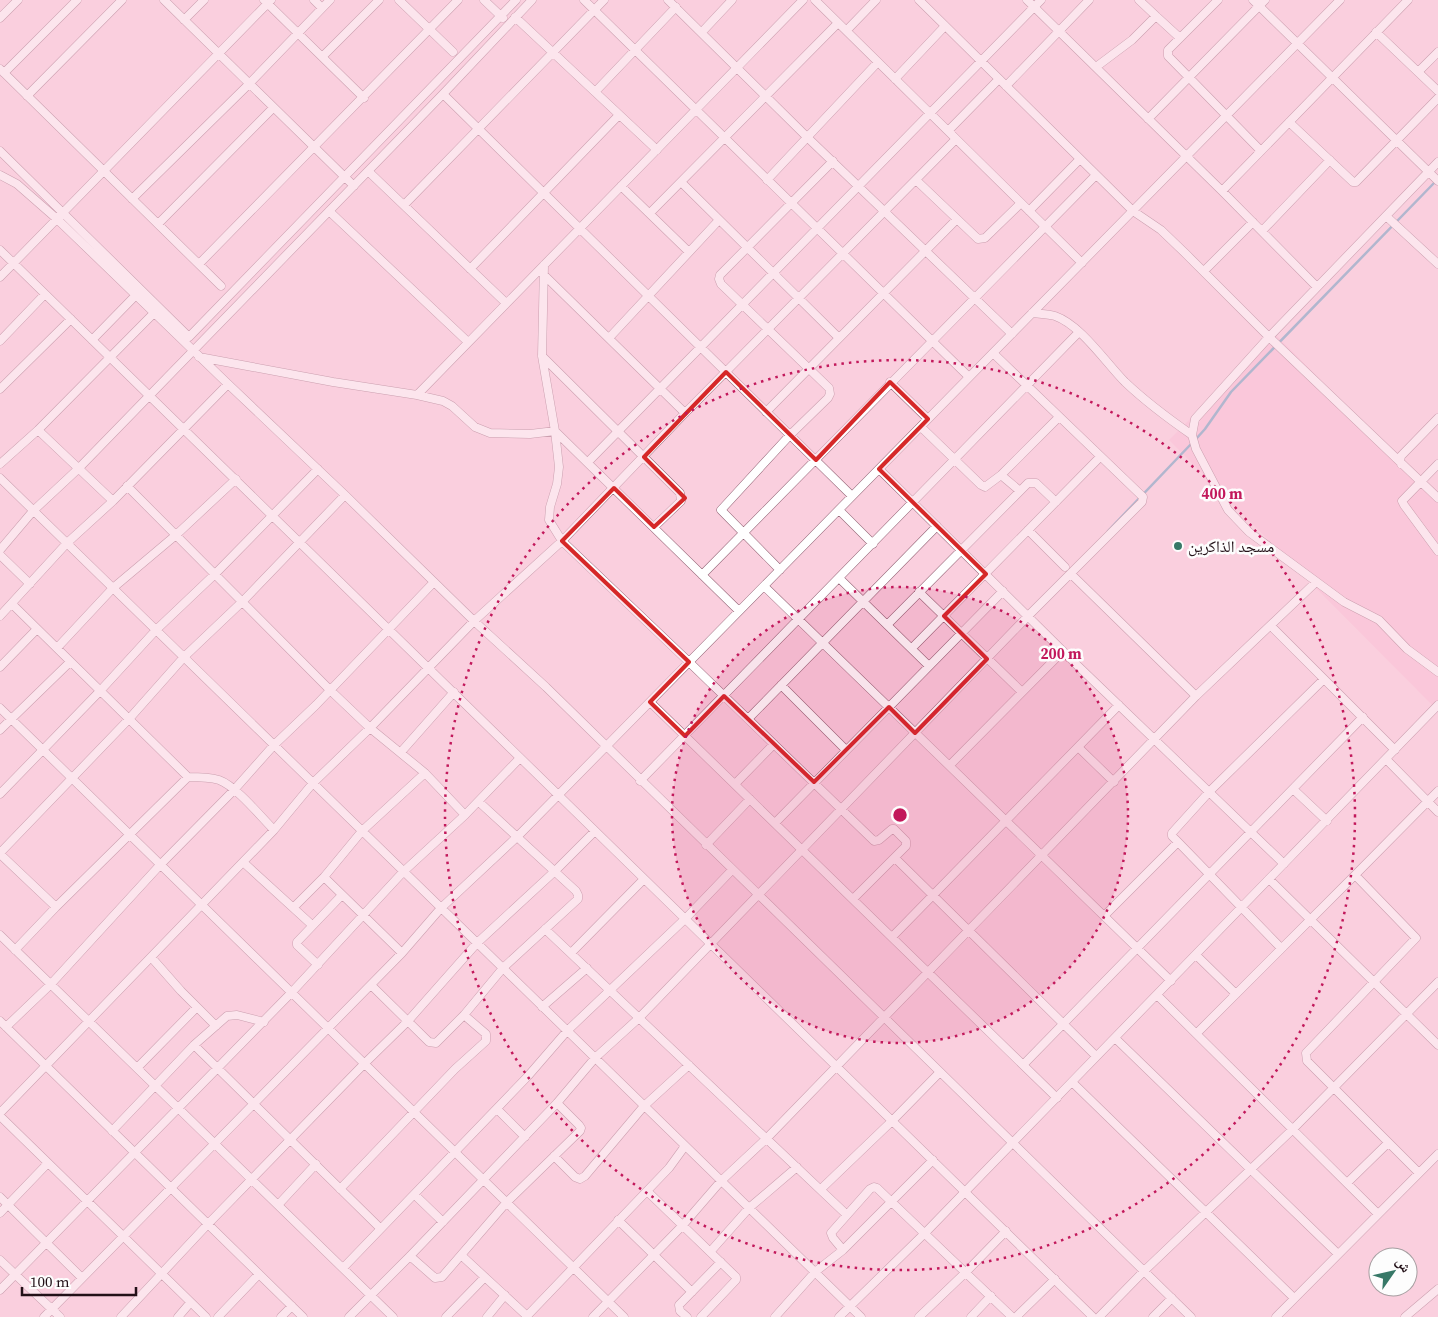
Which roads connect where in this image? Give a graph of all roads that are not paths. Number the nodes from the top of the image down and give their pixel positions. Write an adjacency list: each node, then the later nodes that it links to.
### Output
1 (18, 0): 40 (street)
2 (77, 0): 63 (street)
3 (122, 0): 75 (street)
4 (164, 0): 41 (street)
5 (204, 0): 41 (street)
6 (314, 0): 35 (street)
7 (330, 0): 35 (street)
8 (379, 0): 58 (street)
9 (399, 0): 45 (street)
10 (458, 0): 45 (street)
11 (484, 0): 37 (street)
12 (516, 0): 37 (street)
13 (532, 0): 39 (street)
14 (584, 0): 36 (street)
15 (604, 0): 36 (street)
16 (668, 0): 33 (street)
17 (732, 0): 48 (street)
18 (803, 0): 61 (street)
19 (815, 0): 42 (street)
20 (876, 0): 46 (street)
21 (919, 0): 44 (street)
22 (1027, 0): 34 (street)
23 (1041, 0): 34 (street)
24 (1089, 0): 47 (street)
25 (1139, 0): 38 (street)
26 (1218, 0): 51 (street)
27 (1253, 0): 32 (street)
28 (1265, 0): 32 (street)
29 (1340, 0): 52 (street)
30 (1407, 0): 49 (street)
31 (268, 1): 50 (street); 57 (street)
32 (1259, 6): 52 (street); 66 (street)
33 (676, 7): 48 (street); 53 (street)
34 (1034, 7): 47 (street); 60 (street)
35 (322, 8): 50 (street)
36 (595, 10): 53 (street); 55 (street)
37 (501, 16): 43 (street); 105 (street)
38 (1156, 16): 51 (street); 62 (street)
39 (516, 17): 43 (street); 55 (street)
40 (0, 18)
41 (184, 20): 57 (street)
42 (838, 23): 46 (street); 74 (street)
43 (509, 24): 73 (street)
44 (945, 26): 60 (street); 67 (street)
45 (430, 30): 54 (street); 76 (street)
46 (846, 30): 59 (street)
47 (1059, 31): 62 (street); 70 (street)
48 (702, 32): 61 (street)
49 (1376, 32): 64 (street); 65 (street)
50 (299, 33): 58 (street); 69 (street)
51 (1180, 38): 66 (street)
52 (1298, 44): 65 (street); 82 (street)
53 (634, 50): 72 (street); 79 (street)
54 (453, 52)
55 (553, 52): 72 (street); 85 (street)
56 (1438, 52): 64 (street)
57 (219, 54): 69 (street); 100 (street)
58 (323, 56): 76 (street)
59 (878, 62): 67 (street); 88 (street)
60 (981, 62): 68 (street); 81 (street)
61 (738, 67): 74 (street); 79 (street)
62 (1096, 67): 83 (street)
63 (2, 71): 75 (street)
64 (1418, 72): 71 (street)
65 (1332, 77): 84 (street); 90 (street)
66 (1189, 78): 82 (street); 83 (street)
67 (895, 79): 81 (street)
68 (998, 79): 70 (street); 86 (street)
69 (249, 84): 78 (street); 115 (street)
70 (1006, 86): 96 (street)
71 (1438, 91)
72 (595, 92): 80 (street)
73 (443, 94): 85 (street); 101 (street)
74 (766, 95): 87 (street); 88 (street)
75 (27, 96): 100 (street)
76 (364, 98): 91 (street)
77 (1438, 98): 90 (street)
78 (273, 108): 91 (street); 130 (street)
79 (696, 110): 87 (street); 92 (street)
80 (619, 114): 92 (street); 114 (street)
81 (930, 114): 86 (street); 112 (street)
82 (1226, 116): 93 (street); 95 (street)
83 (1148, 119): 95 (street)
84 (1289, 122): 93 (street); 97 (street)
85 (479, 128): 114 (street); 118 (street)
86 (948, 131): 89 (street)
87 (724, 137): 106 (street); 109 (street)
88 (808, 138): 98 (street); 106 (street)
89 (956, 139): 107 (street); 117 (street)
90 (1396, 141): 97 (street); 102 (street)
91 (314, 148): 105 (street); 143 (street)
92 (657, 150): 111 (street)
93 (1261, 150): 113 (street)
94 (0, 151): 123 (street)
95 (1187, 157): 113 (street); 122 (street)
96 (1080, 159): 104 (street); 121 (street)
97 (1330, 160): 134 (street)
98 (833, 161): 112 (street); 116 (street)
99 (1438, 162): 102 (street)
100 (104, 171): 115 (street); 123 (street)
101 (368, 171): 110 (street); 118 (street)
102 (1428, 172): 108 (street); 125 (street)
103 (0, 175): 126 (street)
104 (1096, 175): 122 (street); 131 (street)
105 (344, 177): 110 (street); 123 (street)
106 (767, 180): 116 (street)
107 (916, 180): 120 (street); 127 (street)
108 (1438, 181)
109 (681, 182): 124 (street); 128 (street)
110 (354, 186): 119 (street)
111 (621, 186): 124 (street); 132 (street)
112 (859, 186): 120 (street); 133 (street)
113 (1222, 191): 129 (street)
114 (544, 193): 132 (street); 145 (street)
115 (132, 199): 130 (street)
116 (791, 203): 133 (street); 135 (street)
117 (1021, 203): 121 (street); 127 (street)
118 (404, 205): 145 (street)
119 (329, 211): 172 (street); 175 (street)
120 (886, 211): 137 (street); 139 (street)
121 (1029, 211): 131 (street)
122 (1133, 211): 142 (street); 146 (street)
123 (63, 213): 126 (street)
124 (650, 213): 138 (street)
125 (1386, 216): 140 (street); 151 (street)
126 (57, 219): 141 (street); 154 (street)
127 (957, 219): 137 (street)
128 (719, 220): 135 (street); 138 (street)
129 (1253, 222): 134 (street); 146 (street)
130 (158, 224): 143 (street)
131 (1045, 226): 142 (street); 156 (street)
132 (580, 228): 144 (street); 155 (street)
133 (818, 229): 139 (street); 148 (street)
134 (1262, 231): 151 (street)
135 (747, 249): 148 (street); 159 (street)
136 (0, 250): 141 (street)
137 (926, 250): 152 (street); 156 (street)
138 (690, 252): 155 (street)
139 (843, 253): 152 (street); 157 (street)
140 (1437, 262)
141 (14, 263): 149 (street); 153 (street)
142 (1082, 263): 161 (street)
143 (199, 264): 150 (street)
144 (544, 264): 147 (street); 158 (street)
145 (470, 269): 158 (street)
146 (1204, 271): 166 (street)
147 (543, 274): 167 (street); 176 (street)
148 (774, 274): 157 (street); 159 (street)
149 (0, 277)
150 (221, 286)
151 (1317, 287): 166 (street)
152 (884, 293): 168 (street); 171 (street)
153 (45, 294): 162 (street); 170 (street)
154 (136, 296): 160 (street); 169 (street)
155 (648, 296): 167 (street); 173 (street)
156 (975, 297): 165 (street); 171 (street)
157 (798, 298): 163 (street); 168 (street)
158 (506, 303): 172 (street)
159 (743, 305): 163 (street); 173 (street)
160 (154, 313): 175 (street); 177 (street)
161 (1032, 313): 164 (street); 165 (street)
162 (72, 320): 169 (street); 184 (street)
163 (768, 329): 178 (street); 179 (street)
164 (1079, 332): 183 (street); 199 (street)
165 (1012, 334): 174 (street)
166 (1268, 337): 199 (street); 206 (street)
167 (609, 338): 185 (street)
168 (839, 338): 178 (street)
169 (92, 340): 177 (street)
170 (0, 341)
171 (932, 341): 180 (street); 181 (street)
172 (468, 342): 186 (street)
173 (701, 348): 179 (street); 185 (street)
174 (993, 353): 180 (street); 183 (street)
175 (196, 354): 182 (street); 186 (street); 187 (street)
176 (542, 356): 196 (street); 197 (street)
177 (110, 357): 187 (street); 195 (street)
178 (809, 368): 188 (street); 198 (street)
179 (726, 372): 188 (street); 189 (street)
180 (969, 377): 192 (street)
181 (890, 382): 192 (street); 203 (street)
182 (228, 384): 194 (street); 209 (street)
183 (1026, 385): 190 (street); 202 (street)
184 (0, 388)
185 (660, 389): 189 (street); 197 (street)
186 (417, 395): 196 (street)
187 (150, 396): 194 (street); 208 (street)
188 (766, 412): 198 (street)
189 (685, 413): 200 (street)
190 (1059, 417): 201 (street); 211 (street)
191 (1438, 418): 206 (street)
192 (928, 419): 193 (street)
193 (921, 426): 202 (street); 210 (street)
194 (184, 429): 213 (street); 215 (street)
195 (38, 430): 205 (street); 208 (street)
196 (555, 431): 204 (street); 232 (street)
197 (618, 432): 200 (street); 204 (street)
198 (790, 435): 203 (street); 230 (street)
199 (1192, 435): 248 (street)
200 (644, 456): 216 (street); 228 (street)
201 (1100, 456): 223 (street); 245 (street)
202 (954, 459): 211 (street); 222 (street)
203 (816, 460): 219 (street); 230 (street)
204 (588, 462): 216 (street)
205 (0, 464)
206 (1401, 464): 214 (street)
207 (1438, 464): 214 (street)
208 (78, 469): 221 (street); 225 (street)
209 (318, 469): 218 (street); 226 (street)
210 (879, 469): 219 (street); 222 (street)
211 (1002, 475): 217 (street)
212 (0, 478): 225 (street)
213 (236, 480): 226 (street); 231 (street)
214 (1421, 482): 220 (street); 238 (street)
215 (127, 486): 221 (street); 231 (street)
216 (614, 488): 228 (street); 232 (street)
217 (1020, 491): 223 (street); 237 (street)
218 (346, 495): 233 (street); 247 (street)
219 (852, 496): 224 (street)
220 (1438, 498)
221 (113, 501): 234 (street)
222 (913, 502): 227 (street); 235 (street)
223 (1056, 502): 229 (street)
224 (838, 510): 235 (street); 241 (street)
225 (33, 511): 234 (street); 236 (street)
226 (272, 515): 233 (street); 242 (street)
227 (937, 526): 237 (street); 255 (street)
228 (654, 527): 243 (street)
229 (1028, 530): 240 (street); 244 (street)
230 (743, 533): 241 (street); 243 (street)
231 (176, 535): 242 (street); 251 (street)
232 (562, 541): 262 (street); 276 (street)
233 (300, 542): 254 (street); 266 (street)
234 (66, 543): 249 (street); 251 (street)
235 (873, 544): 246 (street)
236 (0, 550)
237 (961, 550): 244 (street); 253 (street)
238 (1438, 551)
239 (0, 555): 249 (street)
240 (1065, 567)
241 (780, 570): 250 (street)
242 (215, 574): 254 (street); 267 (street)
243 (702, 574): 257 (street)
244 (986, 574): 252 (street); 259 (street)
245 (1071, 574): 260 (street); 288 (street)
246 (839, 578): 255 (street); 261 (street)
247 (434, 582): 262 (street); 266 (street)
248 (1316, 582): 264 (street); 280 (street)
249 (30, 584): 256 (street)
250 (764, 586): 257 (street); 261 (street)
251 (113, 588): 267 (street); 270 (street)
252 (1003, 591): 260 (street); 268 (street)
253 (919, 592): 259 (street); 263 (street)
254 (243, 601): 273 (street); 283 (street)
255 (863, 601): 263 (street); 269 (street)
256 (12, 604): 258 (street); 265 (street)
257 (739, 611): 276 (street)
258 (0, 616)
259 (944, 616): 268 (street); 271 (street)
260 (1028, 616): 272 (street); 274 (street)
261 (799, 619): 269 (street); 287 (street)
262 (474, 621): 279 (street); 305 (street)
263 (887, 625): 271 (street)
264 (1271, 626): 281 (street); 288 (street)
265 (37, 629): 270 (street); 278 (street)
266 (389, 629): 279 (street); 283 (street)
267 (156, 630): 273 (street); 284 (street)
268 (961, 634): 274 (street); 277 (street)
269 (823, 642): 282 (street); 292 (street)
270 (57, 648): 275 (street)
271 (912, 648): 277 (street)
272 (1064, 651): 286 (street); 290 (street)
273 (184, 657): 296 (street); 304 (street)
274 (987, 659): 286 (street); 300 (street)
275 (70, 662): 284 (street); 295 (street)
276 (689, 662): 287 (street); 289 (street)
277 (929, 666): 292 (street)
278 (0, 667)
279 (429, 668): 285 (street); 298 (street)
280 (1438, 672)
281 (1324, 679): 294 (street); 325 (street)
282 (781, 685): 297 (street); 308 (street)
283 (330, 690): 298 (street); 304 (street)
284 (100, 691): 296 (street); 307 (street)
285 (454, 692): 310 (street); 311 (street)
286 (1022, 692): 313 (street)
287 (724, 696): 297 (street); 301 (street)
288 (1196, 696): 302 (street)
289 (650, 702): 301 (street); 305 (street)
290 (1118, 705): 302 (street); 306 (street)
291 (1438, 705): 309 (street)
292 (889, 707): 300 (street); 308 (street)
293 (0, 708): 295 (street)
294 (1363, 717): 309 (street); 322 (street)
295 (11, 719): 299 (street); 307 (street)
296 (129, 719): 315 (street); 316 (street)
297 (748, 719): 303 (street)
298 (370, 728): 310 (street); 320 (street)
299 (0, 730)
300 (915, 733): 313 (street); 331 (street)
301 (685, 736): 317 (street); 321 (street)
302 (1155, 740): 319 (street); 325 (street)
303 (774, 744): 318 (street); 321 (street)
304 (274, 745): 320 (street); 323 (street)
305 (605, 747): 317 (street); 327 (street)
306 (1078, 747): 319 (street); 334 (street)
307 (43, 750): 316 (street); 326 (street)
308 (846, 750): 318 (street)
309 (1395, 750): 312 (street)
310 (400, 752): 314 (street)
311 (520, 758): 327 (street); 330 (street)
312 (1386, 759): 329 (street); 335 (street)
313 (950, 765): 334 (street)
314 (424, 773): 333 (street); 338 (street)
315 (188, 777): 323 (street); 341 (street)
316 (72, 778): 341 (street); 346 (street)
317 (640, 781): 344 (street)
318 (814, 782): 331 (street); 336 (street)
319 (1114, 782): 347 (street)
320 (313, 783): 337 (street); 338 (street)
321 (735, 784): 328 (street)
322 (1293, 789): 335 (street); 340 (street)
323 (234, 790): 337 (street); 351 (street)
324 (1438, 791): 329 (street)
325 (1210, 792): 340 (street); 343 (street)
326 (0, 794)
327 (558, 794): 339 (street); 342 (street)
328 (750, 799): 336 (street); 344 (street)
329 (1428, 801): 332 (street); 356 (street)
330 (479, 802): 333 (street); 342 (street)
331 (841, 809): 345 (street); 348 (street)
332 (1438, 812)
333 (465, 815): 354 (street)
334 (1007, 821): 347 (street); 362 (street)
335 (1326, 821): 350 (street)
336 (775, 823): 345 (street)
337 (274, 830): 349 (street)
338 (362, 831): 354 (street); 357 (street)
339 (595, 831): 353 (street); 358 (street)
340 (1251, 831): 350 (street); 355 (street)
341 (129, 834): 351 (street); 365 (street)
342 (518, 836): 353 (street); 367 (street)
343 (1178, 842): 355 (street); 370 (street)
344 (706, 845): 352 (street)
345 (802, 850): 361 (street); 363 (street)
346 (0, 854): 365 (street)
347 (1042, 856): 370 (street); 375 (street)
348 (895, 858): 362 (street); 363 (street)
349 (243, 862): 364 (street); 366 (street)
350 (1284, 864): 359 (street)
351 (160, 865): 364 (street); 394 (street)
352 (732, 870): 361 (street); 371 (street)
353 (555, 871): 374 (street); 378 (street)
354 (403, 872): 367 (street); 369 (street)
355 (1209, 875): 368 (street); 380 (street)
356 (1356, 875): 372 (street); 392 (street)
357 (324, 877): 360 (street); 366 (street)
358 (644, 879): 371 (street); 384 (street)
359 (1270, 879): 368 (street); 372 (street)
360 (342, 895): 369 (street); 373 (street)
361 (758, 895): 379 (street); 405 (street)
362 (933, 896): 375 (street); 377 (street)
363 (853, 900): 377 (street)
364 (202, 905): 386 (street); 397 (street)
365 (56, 907): 382 (street)
366 (294, 907): 373 (street)
367 (441, 908): 378 (street); 383 (street)
368 (1242, 908): 381 (street); 385 (street)
369 (364, 916): 383 (street); 387 (street)
370 (1104, 916): 380 (street)
371 (686, 918): 379 (street); 396 (street)
372 (1310, 920): 381 (street); 392 (street)
373 (312, 924): 387 (street)
374 (545, 929): 384 (street); 388 (street)
375 (969, 929): 390 (street); 410 (street)
376 (0, 935): 382 (street)
377 (892, 938): 390 (street)
378 (477, 943): 388 (street); 406 (street)
379 (711, 943): 404 (street); 424 (street)
380 (1136, 948): 391 (street); 410 (street)
381 (1281, 948): 398 (street)
382 (15, 950): 394 (street)
383 (402, 953): 395 (street)
384 (571, 953): 389 (street)
385 (1196, 955): 391 (street); 398 (street)
386 (151, 957): 400 (street); 407 (street)
387 (318, 965): 397 (street)
388 (503, 968): 401 (street); 403 (street)
389 (587, 968): 396 (street); 401 (street)
390 (928, 973): 405 (street); 422 (street)
391 (1171, 981): 399 (street)
392 (1373, 982): 402 (street); 430 (street)
393 (1438, 982): 402 (street)
394 (51, 984): 407 (street); 409 (street)
395 (371, 985): 406 (street); 412 (street)
396 (611, 990): 404 (street); 413 (street)
397 (292, 992): 408 (street); 412 (street)
398 (1236, 994): 414 (street)
399 (1157, 995): 414 (street); 415 (street)
400 (197, 1007): 411 (street); 425 (street)
401 (542, 1007): 413 (street)
402 (1406, 1014): 417 (street); 430 (street)
403 (464, 1015): 406 (street); 437 (street)
404 (639, 1018): 419 (street); 421 (street)
405 (884, 1018): 424 (street); 427 (street)
406 (408, 1021): 420 (street)
407 (88, 1022): 423 (street); 425 (street)
408 (264, 1022): 411 (street); 426 (street)
409 (3, 1024): 423 (street)
410 (1063, 1024): 418 (street); 422 (street)
411 (216, 1026): 416 (street)
412 (328, 1028): 420 (street); 433 (street)
413 (567, 1032): 419 (street); 436 (street)
414 (1197, 1033): 440 (street)
415 (1115, 1038): 418 (street); 457 (street)
416 (194, 1045): 426 (street); 429 (street)
417 (1438, 1045)
418 (1096, 1056): 428 (street)
419 (595, 1058): 432 (street); 434 (street)
420 (364, 1064): 437 (street); 444 (street)
421 (689, 1065): 434 (street); 443 (street)
422 (1023, 1065): 431 (street)
423 (47, 1066): 438 (street); 441 (street)
424 (837, 1066): 439 (street); 443 (street)
425 (137, 1068): 429 (street)
426 (218, 1069): 433 (street); 435 (street)
427 (940, 1072): 439 (street); 446 (street)
428 (1072, 1082): 431 (street); 476 (street)
429 (156, 1084): 435 (street); 441 (street)
430 (1333, 1089): 440 (street); 447 (street)
431 (1057, 1098): 446 (street)
432 (557, 1103): 442 (street); 452 (street)
433 (254, 1104): 444 (street); 445 (street)
434 (644, 1106): 448 (street); 452 (street)
435 (179, 1107): 445 (street); 450 (street)
436 (497, 1109): 442 (street); 449 (street)
437 (414, 1112): 449 (street); 464 (street)
438 (0, 1115): 454 (street)
439 (893, 1120): 453 (street); 465 (street)
440 (1292, 1129): 457 (street); 462 (street)
441 (112, 1131): 450 (street)
442 (525, 1137): 460 (street)
443 (767, 1138): 456 (street); 461 (street)
444 (291, 1139): 455 (street); 459 (street)
445 (215, 1143): 459 (street); 463 (street)
446 (1013, 1143): 467 (street); 501 (street)
447 (1388, 1143): 458 (street); 462 (street)
448 (685, 1146): 461 (street); 466 (street)
449 (455, 1152): 460 (street); 468 (street)
450 (135, 1153): 463 (street); 470 (street)
451 (1438, 1154): 458 (street)
452 (554, 1156): 472 (street)
453 (933, 1160): 467 (street); 471 (street)
454 (48, 1163): 470 (street); 473 (street)
455 (316, 1164): 464 (street); 474 (street)
456 (797, 1168): 465 (street); 475 (street)
457 (1251, 1169): 476 (street); 491 (street)
458 (1419, 1173): 478 (street)
459 (251, 1180): 474 (street); 482 (street)
460 (484, 1180): 472 (street); 481 (street)
461 (721, 1181): 475 (street); 483 (street)
462 (1347, 1183): 478 (street)
463 (171, 1188): 482 (street); 487 (street)
464 (340, 1188): 484 (street)
465 (821, 1189): 479 (street)
466 (647, 1191): 480 (street); 483 (street)
467 (966, 1191): 485 (street); 486 (street)
468 (414, 1195): 481 (street); 484 (street)
469 (0, 1197): 473 (street)
470 (88, 1201): 487 (street); 488 (street)
471 (891, 1202): 479 (street); 486 (street); 489 (street)
472 (506, 1203): 492 (street); 497 (street)
473 (8, 1205): 477 (street); 488 (street)
474 (278, 1205): 498 (street)
475 (749, 1208): 490 (street); 499 (street)
476 (1206, 1211): 501 (street); 515 (street)
477 (0, 1213)
478 (1378, 1214): 491 (street)
479 (847, 1215): 489 (street)
480 (618, 1220): 493 (street); 497 (street)
481 (443, 1222): 494 (street)
482 (207, 1224): 502 (street); 503 (street)
483 (683, 1225): 490 (street); 493 (street)
484 (380, 1228): 498 (street)
485 (1006, 1231): 500 (street); 507 (street)
486 (925, 1234): 500 (street); 519 (street)
487 (123, 1236): 502 (street); 506 (street)
488 (47, 1244): 504 (street); 506 (street)
489 (843, 1250): 499 (street)
490 (710, 1252): 496 (street)
491 (1338, 1254): 515 (street)
492 (462, 1255): 494 (street); 505 (street)
493 (654, 1255): 510 (street); 516 (street)
494 (410, 1256): 511 (street)
495 (0, 1260): 504 (street)
496 (720, 1262): 510 (street); 521 (street)
497 (573, 1267): 516 (street); 534 (street)
498 (343, 1268): 511 (street)
499 (815, 1272): 519 (street); 540 (street)
500 (966, 1272): 513 (street); 543 (street)
501 (1143, 1272): 514 (street); 548 (street)
502 (162, 1274): 517 (street); 524 (street)
503 (259, 1274): 518 (street); 527 (street)
504 (15, 1275): 509 (street); 520 (street)
505 (485, 1277): 512 (street); 532 (street)
506 (82, 1278): 520 (street)
507 (1055, 1279): 546 (street); 547 (street)
508 (1438, 1289): 552 (street)
509 (0, 1290)
510 (692, 1292): 537 (street)
511 (371, 1295): 530 (street); 531 (street)
512 (505, 1295): 533 (street); 534 (street)
513 (991, 1296): 544 (street); 545 (street)
514 (1172, 1298): 549 (street); 550 (street)
515 (1294, 1298): 551 (street)
516 (608, 1302): 535 (street); 536 (street)
517 (190, 1303): 525 (street); 526 (street)
518 (292, 1306): 528 (street); 529 (street)
519 (849, 1306): 541 (street); 542 (street)
520 (52, 1309): 522 (street); 523 (street)
521 (707, 1310): 538 (street); 539 (street)
522 (44, 1317)
523 (60, 1317)
524 (121, 1317)
525 (178, 1317)
526 (206, 1317)
527 (218, 1317)
528 (281, 1317)
529 (303, 1317)
530 (349, 1317)
531 (393, 1317)
532 (446, 1317)
533 (487, 1317)
534 (526, 1317)
535 (593, 1317)
536 (624, 1317)
537 (687, 1317)
538 (701, 1317)
539 (713, 1317)
540 (775, 1317)
541 (839, 1317)
542 (861, 1317)
543 (919, 1317)
544 (971, 1317)
545 (1012, 1317)
546 (1016, 1317)
547 (1093, 1317)
548 (1099, 1317)
549 (1153, 1317)
550 (1191, 1317)
551 (1276, 1317)
552 (1405, 1317)

